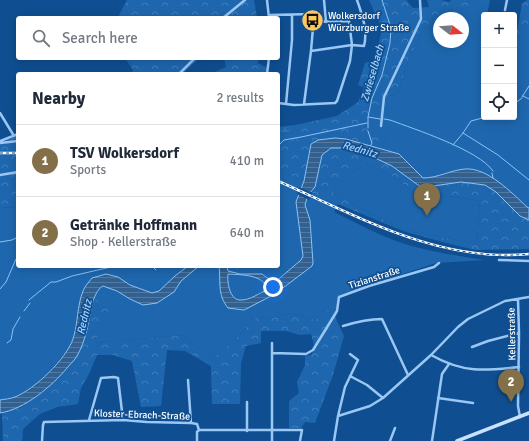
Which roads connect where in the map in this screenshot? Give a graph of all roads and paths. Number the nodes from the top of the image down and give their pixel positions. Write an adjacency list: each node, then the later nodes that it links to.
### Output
1 (245, 0): 9 (street)
2 (267, 0): 10 (street)
3 (324, 0): 12 (street)
4 (357, 0): 13 (street)
5 (420, 0): 23 (street)
6 (508, 0): 7 (street)
7 (505, 10)
8 (292, 15): 10 (street); 11 (street); 20 (street)
9 (225, 16)
10 (269, 16)
11 (313, 22): 12 (street); 14 (street)
12 (326, 22): 13 (street)
13 (352, 45): 14 (street); 21 (street)
14 (311, 51): 21 (street)
15 (193, 60): 17 (street)
16 (269, 60): 18 (street)
17 (181, 72)
18 (267, 72)
19 (280, 103): 20 (street)
20 (286, 104): 21 (street)
21 (304, 104)
22 (0, 113): 24 (street)
23 (381, 126)
24 (14, 136): 25 (street)
25 (0, 142): 26 (street)
26 (16, 142)
27 (16, 172): 28 (street)
28 (0, 175)
29 (499, 260): 30 (street)
30 (529, 261)
31 (439, 263): 38 (street, Tizianstraße)
32 (529, 297): 33 (street)
33 (518, 299): 35 (street, Kellerstraße); 40 (street)
34 (343, 326): 43 (street)
35 (519, 333): 37 (street); 42 (street, Kellerstraße)
36 (272, 343): 38 (street)
37 (472, 347)
38 (273, 353): 59 (street)
39 (350, 354): 44 (street)
40 (431, 355): 41 (street); 43 (street)
41 (448, 364): 42 (street); 47 (street)
42 (519, 367): 52 (street, Kellerstraße)
43 (408, 375): 46 (street)
44 (350, 376): 46 (street); 51 (street)
45 (188, 380): 55 (street)
46 (383, 398): 51 (street)
47 (438, 398): 49 (street); 66 (street)
48 (247, 402): 58 (street)
49 (473, 403)
50 (529, 414): 52 (main road)
51 (338, 416): 64 (street)
52 (520, 417): 67 (main road)
53 (123, 420): 54 (street, Kloster-Ebrach-Straße); 54 (street); 55 (street, Kloster-Ebrach-Straße)
54 (89, 421): 60 (street, Kloster-Ebrach-Straße)
55 (191, 423): 57 (street, Kloster-Ebrach-Straße)
56 (395, 428): 65 (street)
57 (199, 430): 58 (street, Kloster-Ebrach-Straße); 61 (street)
58 (247, 431): 59 (street, Kloster-Ebrach-Straße)
59 (272, 431): 62 (street); 63 (street, Kloster-Ebrach-Straße)
60 (42, 441)
61 (197, 441)
62 (272, 441)
63 (300, 441)
64 (334, 441)
65 (390, 441)
66 (432, 441)
67 (457, 441)

